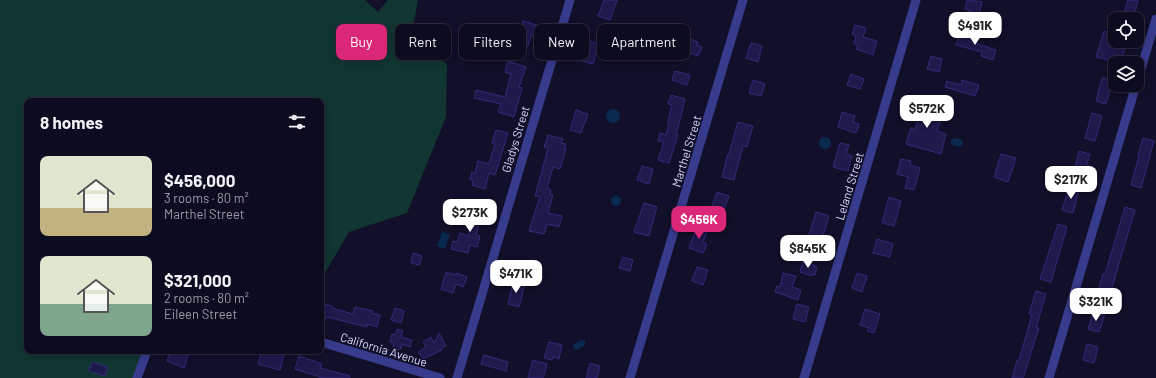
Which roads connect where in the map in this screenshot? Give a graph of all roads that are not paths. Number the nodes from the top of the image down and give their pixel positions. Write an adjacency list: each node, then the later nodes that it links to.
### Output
1 (570, 0): 11 (street, Gladys Street)
2 (744, 0): 12 (street, Marthel Street)
3 (916, 0): 13 (street, Leland Street)
4 (1156, 18): 5 (street)
5 (1144, 60)
6 (1135, 92): 14 (street)
7 (324, 343): 10 (street, California Avenue)
8 (146, 354): 9 (street)
9 (137, 378)
10 (440, 378)
11 (457, 378)
12 (630, 378)
13 (804, 378)
14 (1049, 378)

